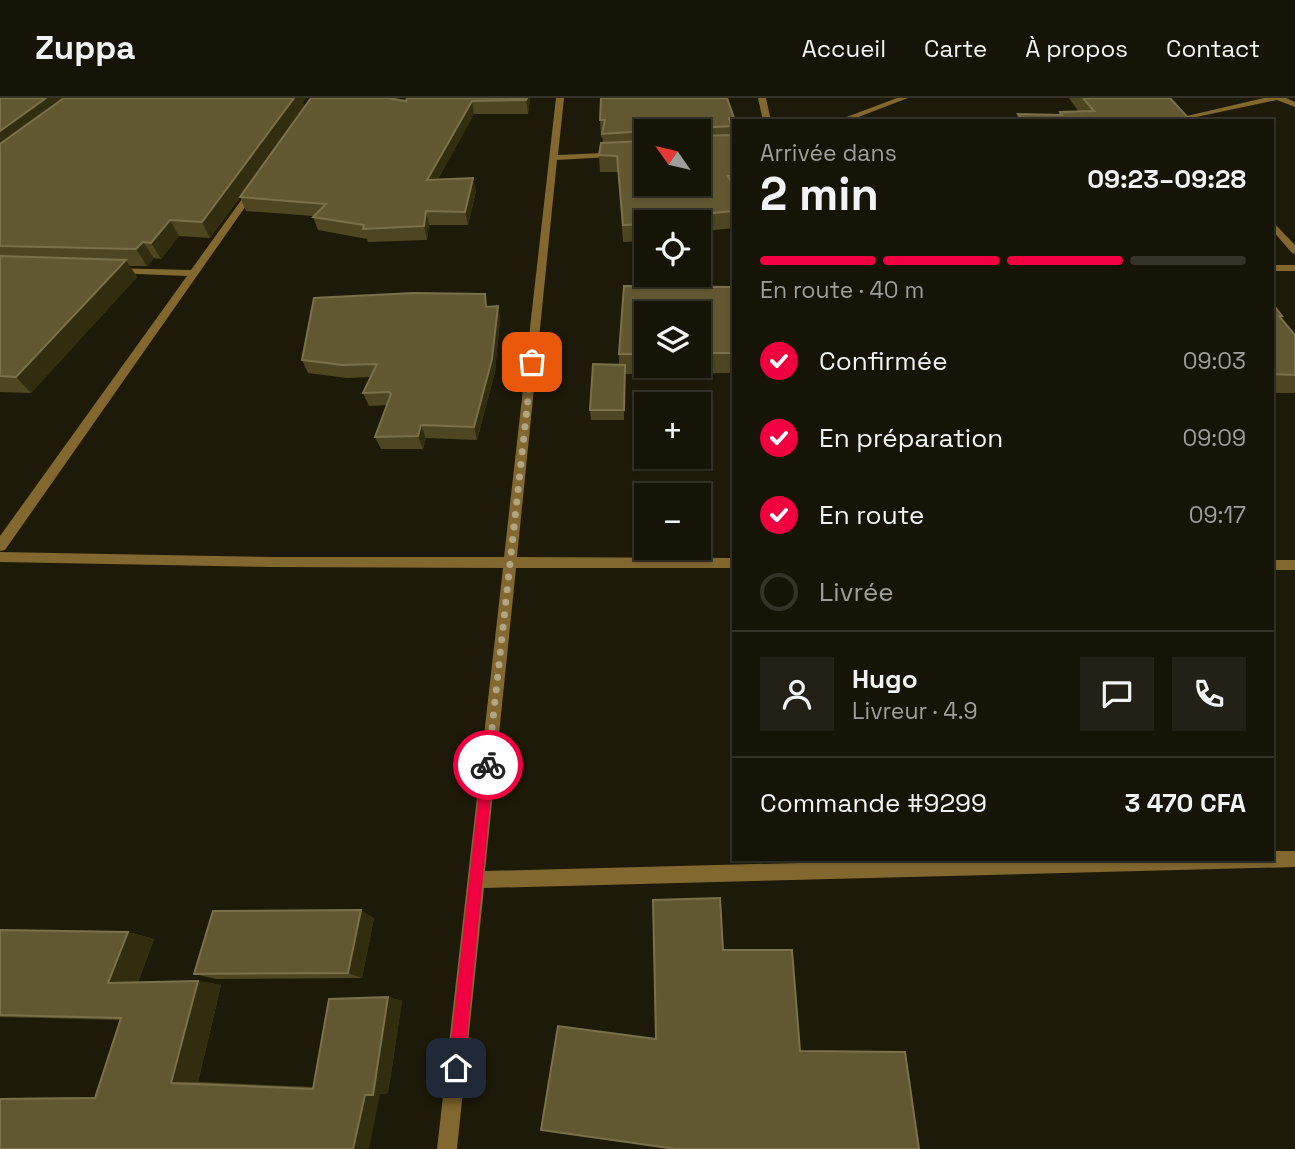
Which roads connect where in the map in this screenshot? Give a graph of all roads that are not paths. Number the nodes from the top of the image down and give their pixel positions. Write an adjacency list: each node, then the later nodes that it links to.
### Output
1 (560, 98): 12 (street)
2 (762, 98): 7 (street)
3 (904, 98): 8 (street)
4 (1278, 98): 5 (street); 10 (street)
5 (1295, 105)
6 (1173, 108): 9 (street)
7 (767, 119)
8 (846, 119)
9 (1182, 119)
10 (1187, 119)
11 (634, 154): 12 (street)
12 (554, 158): 22 (street)
13 (263, 176): 19 (street)
14 (1274, 226): 15 (street)
15 (1295, 251)
16 (1274, 268): 17 (street)
17 (1295, 268)
18 (97, 270): 19 (street)
19 (194, 273): 20 (street)
20 (0, 546)
21 (0, 557): 22 (street)
22 (510, 562): 23 (street); 29 (street)
23 (732, 563)
24 (1274, 565): 25 (street)
25 (1295, 565)
26 (1295, 859): 27 (street)
27 (1274, 860)
28 (1217, 861): 29 (street)
29 (475, 880): 30 (street)
30 (447, 1149)

